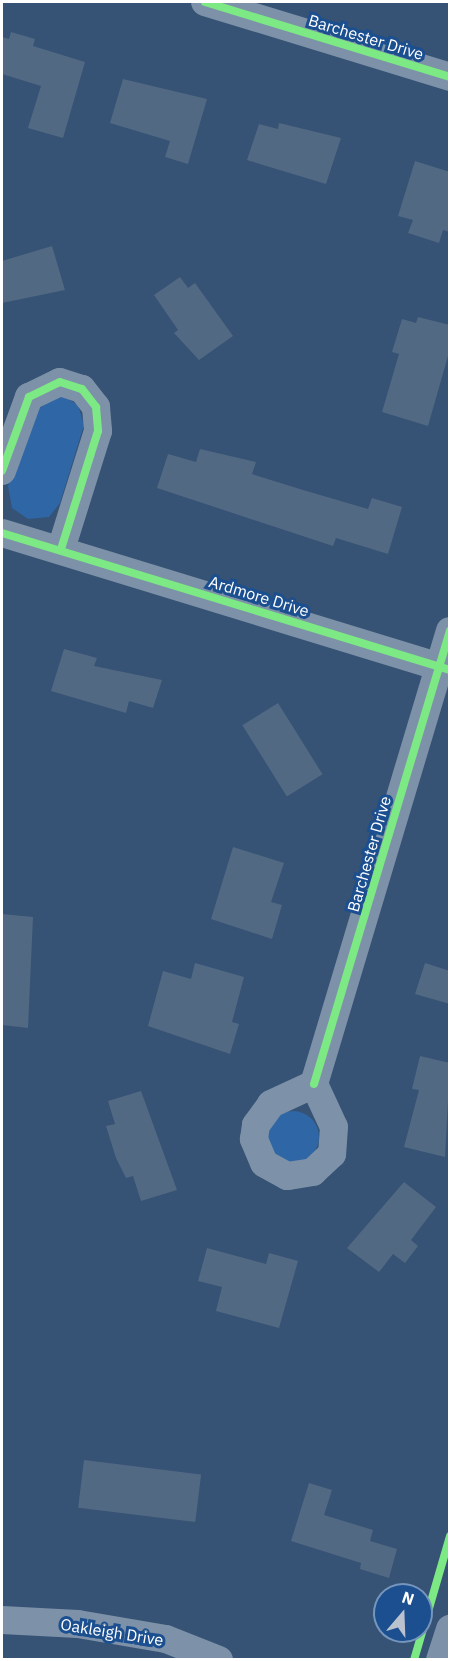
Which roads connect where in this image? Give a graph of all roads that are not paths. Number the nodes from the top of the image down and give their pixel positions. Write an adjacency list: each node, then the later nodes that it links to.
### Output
1 (206, 2): 2 (street, Barchester Drive)
2 (450, 77)
3 (2, 471): 5 (street)
4 (2, 533): 5 (street, Ardmore Drive)
5 (61, 549): 7 (street, Ardmore Drive)
6 (450, 631): 7 (street, Barchester Drive)
7 (444, 669): 8 (street, Barchester Drive)
8 (314, 1084)
9 (2, 1620): 11 (street, Oakleigh Drive)
10 (450, 1629): 12 (street)
11 (219, 1659)
12 (440, 1659)

